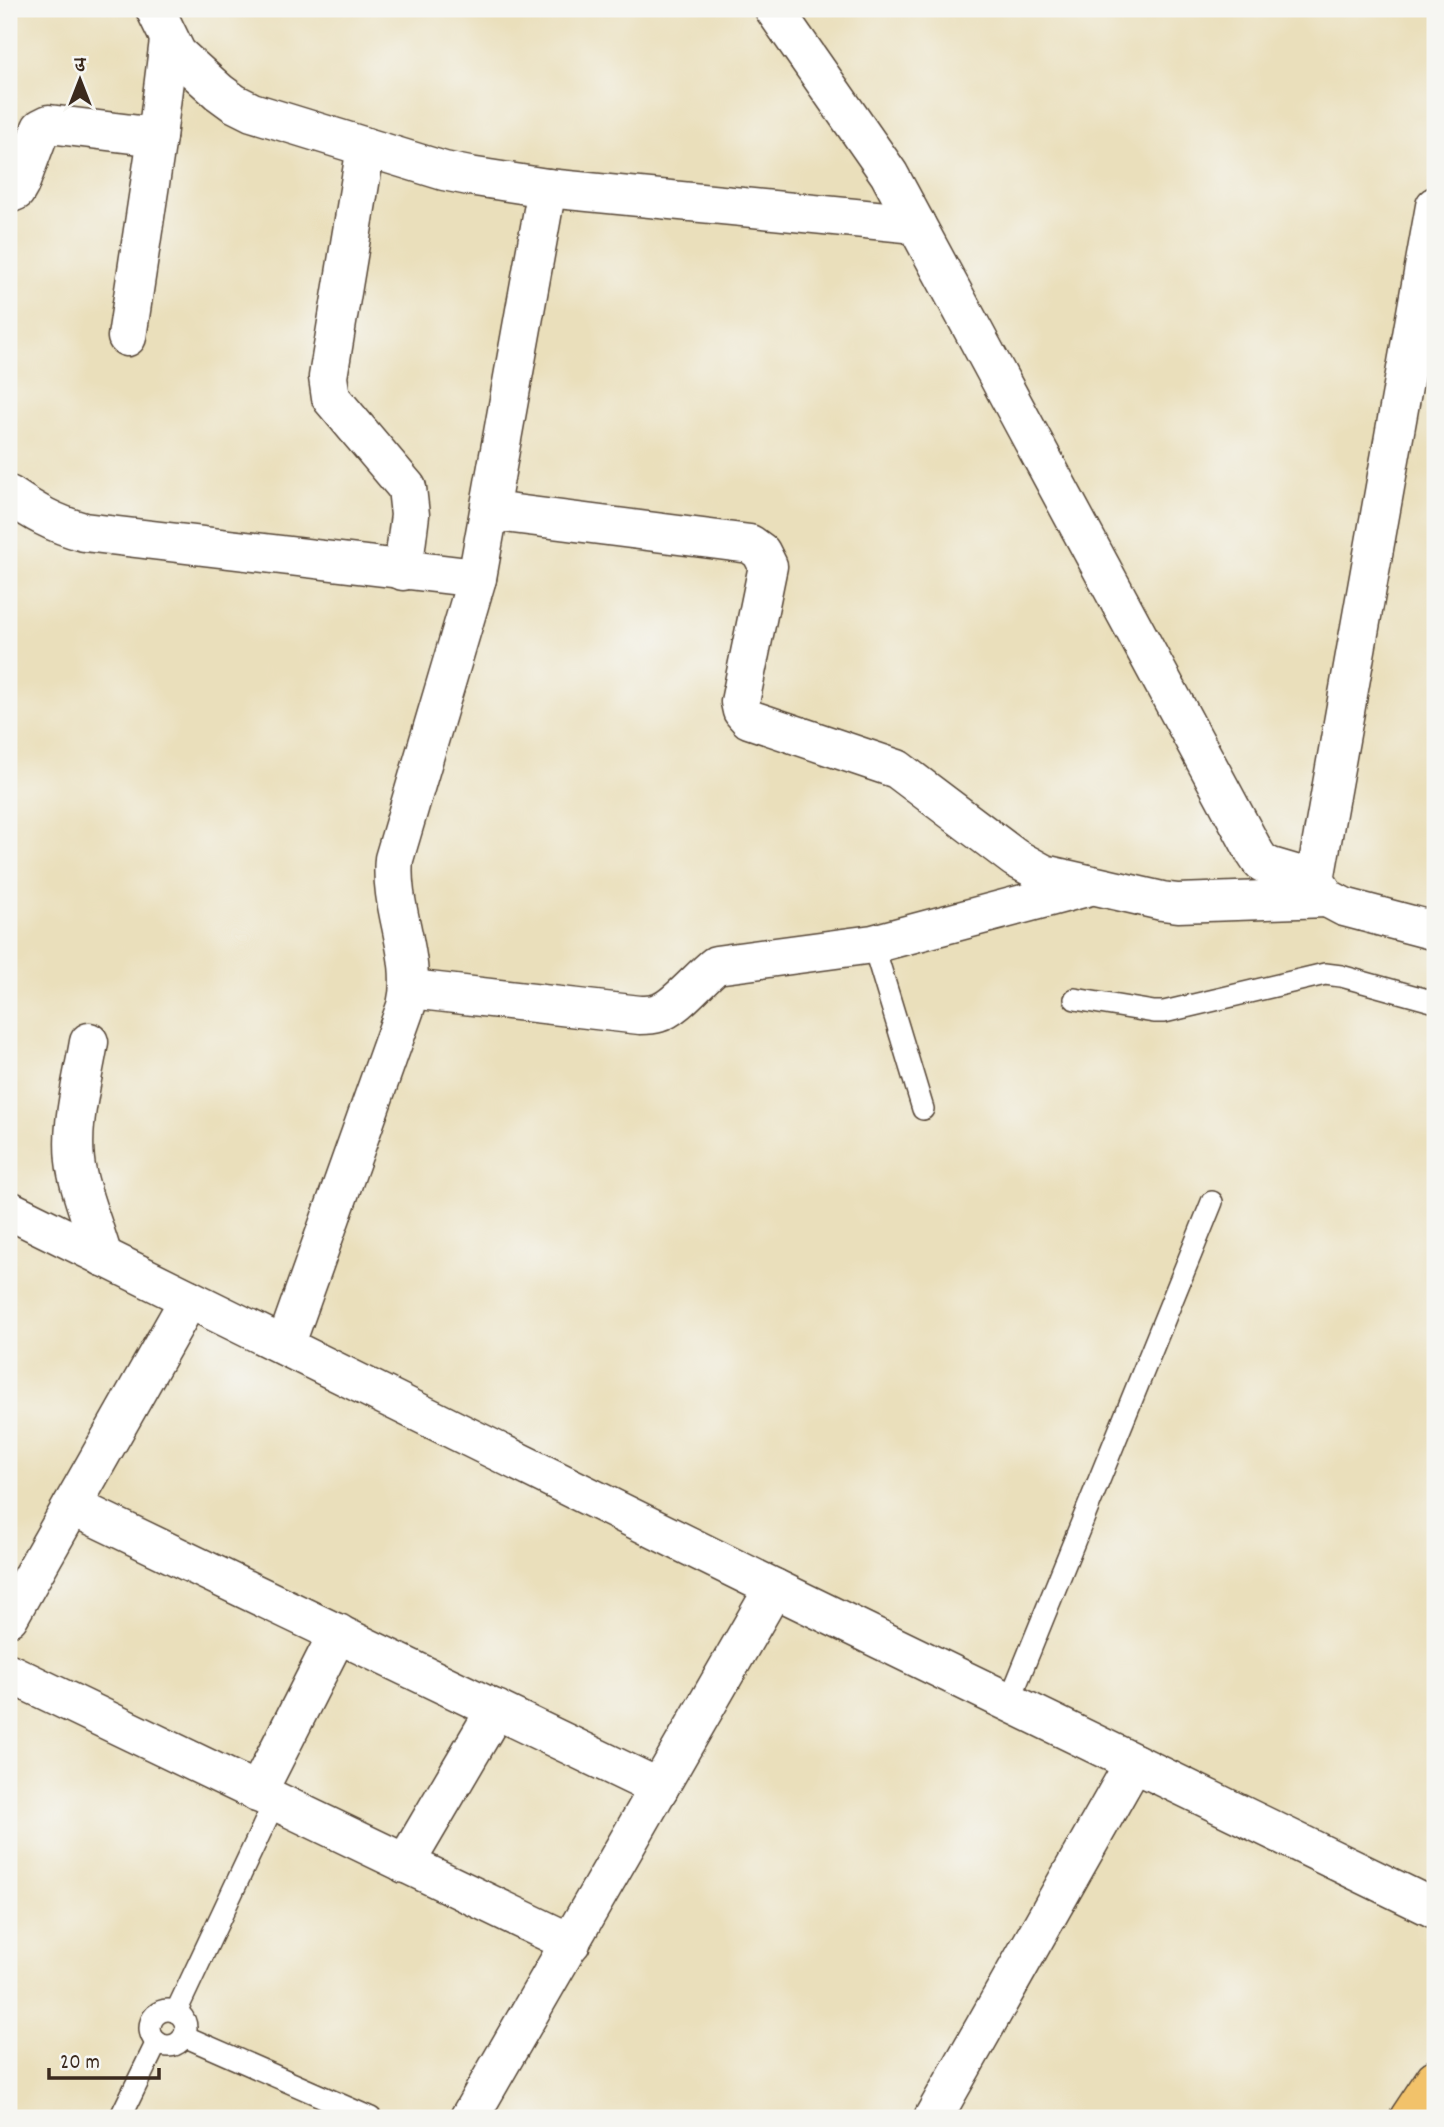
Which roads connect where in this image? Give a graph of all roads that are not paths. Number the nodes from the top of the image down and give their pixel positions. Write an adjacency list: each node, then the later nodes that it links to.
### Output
1 (774, 9): 8 (street)
2 (162, 25): 3 (street); 4 (street)
3 (158, 137): 6 (street); 9 (street)
4 (366, 147): 5 (street); 12 (street)
5 (547, 188): 8 (street); 11 (street)
6 (9, 194)
7 (1435, 206): 15 (street)
8 (916, 225): 15 (street)
9 (127, 337)
10 (9, 495): 12 (street)
11 (490, 512): 13 (street); 14 (street)
12 (403, 570): 13 (street)
13 (477, 578): 18 (street)
14 (1093, 886): 15 (street); 17 (street)
15 (1321, 889): 16 (street)
16 (1435, 931)
17 (873, 943): 18 (street); 22 (lane)
18 (411, 989): 27 (street)
19 (1075, 999): 20 (lane)
20 (1435, 1002)
21 (89, 1042): 25 (street)
22 (923, 1109)
23 (1212, 1202): 33 (lane)
24 (9, 1210): 25 (street)
25 (103, 1257): 26 (street)
26 (189, 1299): 27 (street); 28 (street)
27 (285, 1346): 29 (street)
28 (72, 1506): 30 (street); 31 (street)
29 (774, 1588): 33 (street); 36 (street)
30 (9, 1618)
31 (338, 1633): 34 (street); 37 (street)
32 (9, 1673): 37 (street)
33 (1009, 1702): 35 (street)
34 (496, 1710): 36 (street); 38 (street)
35 (1134, 1763): 39 (street); 48 (street)
36 (659, 1788): 40 (street)
37 (266, 1797): 38 (street); 41 (lane)
38 (405, 1864): 40 (street)
39 (1435, 1909)
40 (571, 1943): 47 (street)
41 (176, 2012): 42 (lane); 43 (lane)
42 (184, 2036): 43 (lane); 46 (lane)
43 (158, 2042): 45 (lane)
44 (1435, 2079): 49 (highway)
45 (120, 2118)
46 (371, 2118)
47 (469, 2118)
48 (933, 2118)
49 (1409, 2118)

